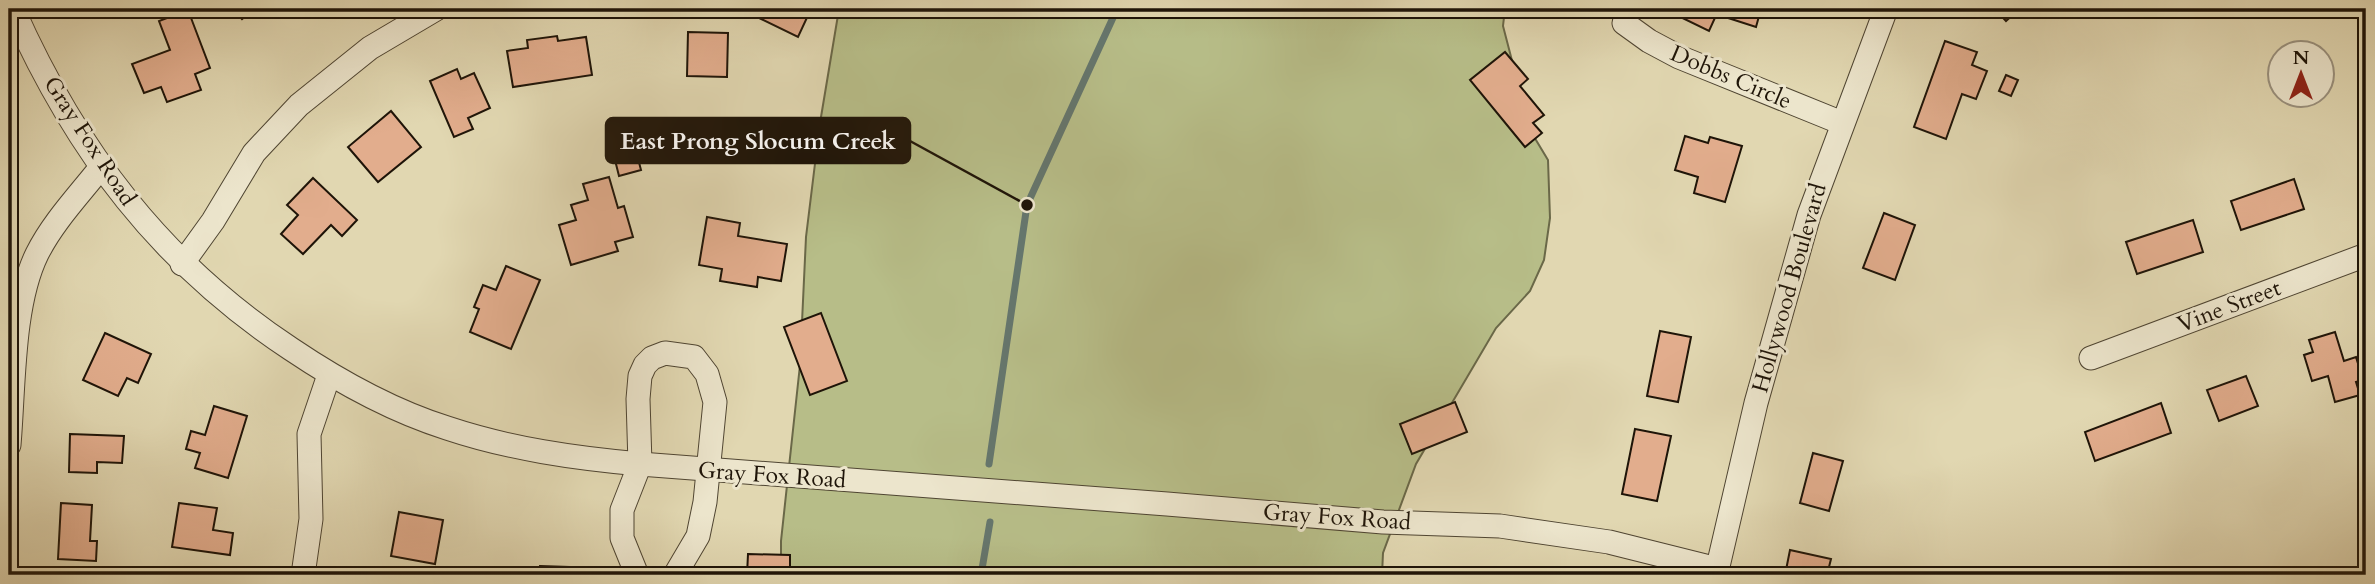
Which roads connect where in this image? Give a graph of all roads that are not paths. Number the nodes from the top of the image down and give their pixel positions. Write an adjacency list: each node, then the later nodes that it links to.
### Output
1 (13, 9): 6 (street, Gray Fox Road)
2 (436, 9): 8 (street)
3 (1886, 9): 5 (street, Hollywood Boulevard)
4 (1624, 23): 5 (street, Dobbs Circle)
5 (1842, 123): 14 (street, Hollywood Boulevard)
6 (101, 167): 8 (street, Gray Fox Road); 11 (street)
7 (2366, 255): 9 (street, Vine Street)
8 (182, 264): 10 (street, Gray Fox Road)
9 (2091, 358)
10 (329, 375): 12 (street, Gray Fox Road); 15 (street)
11 (9, 445)
12 (640, 464): 13 (street, Gray Fox Road); 13 (street); 16 (street)
13 (708, 470): 14 (street, Gray Fox Road); 17 (street)
14 (1716, 572)
15 (303, 575)
16 (636, 575)
17 (675, 575)

